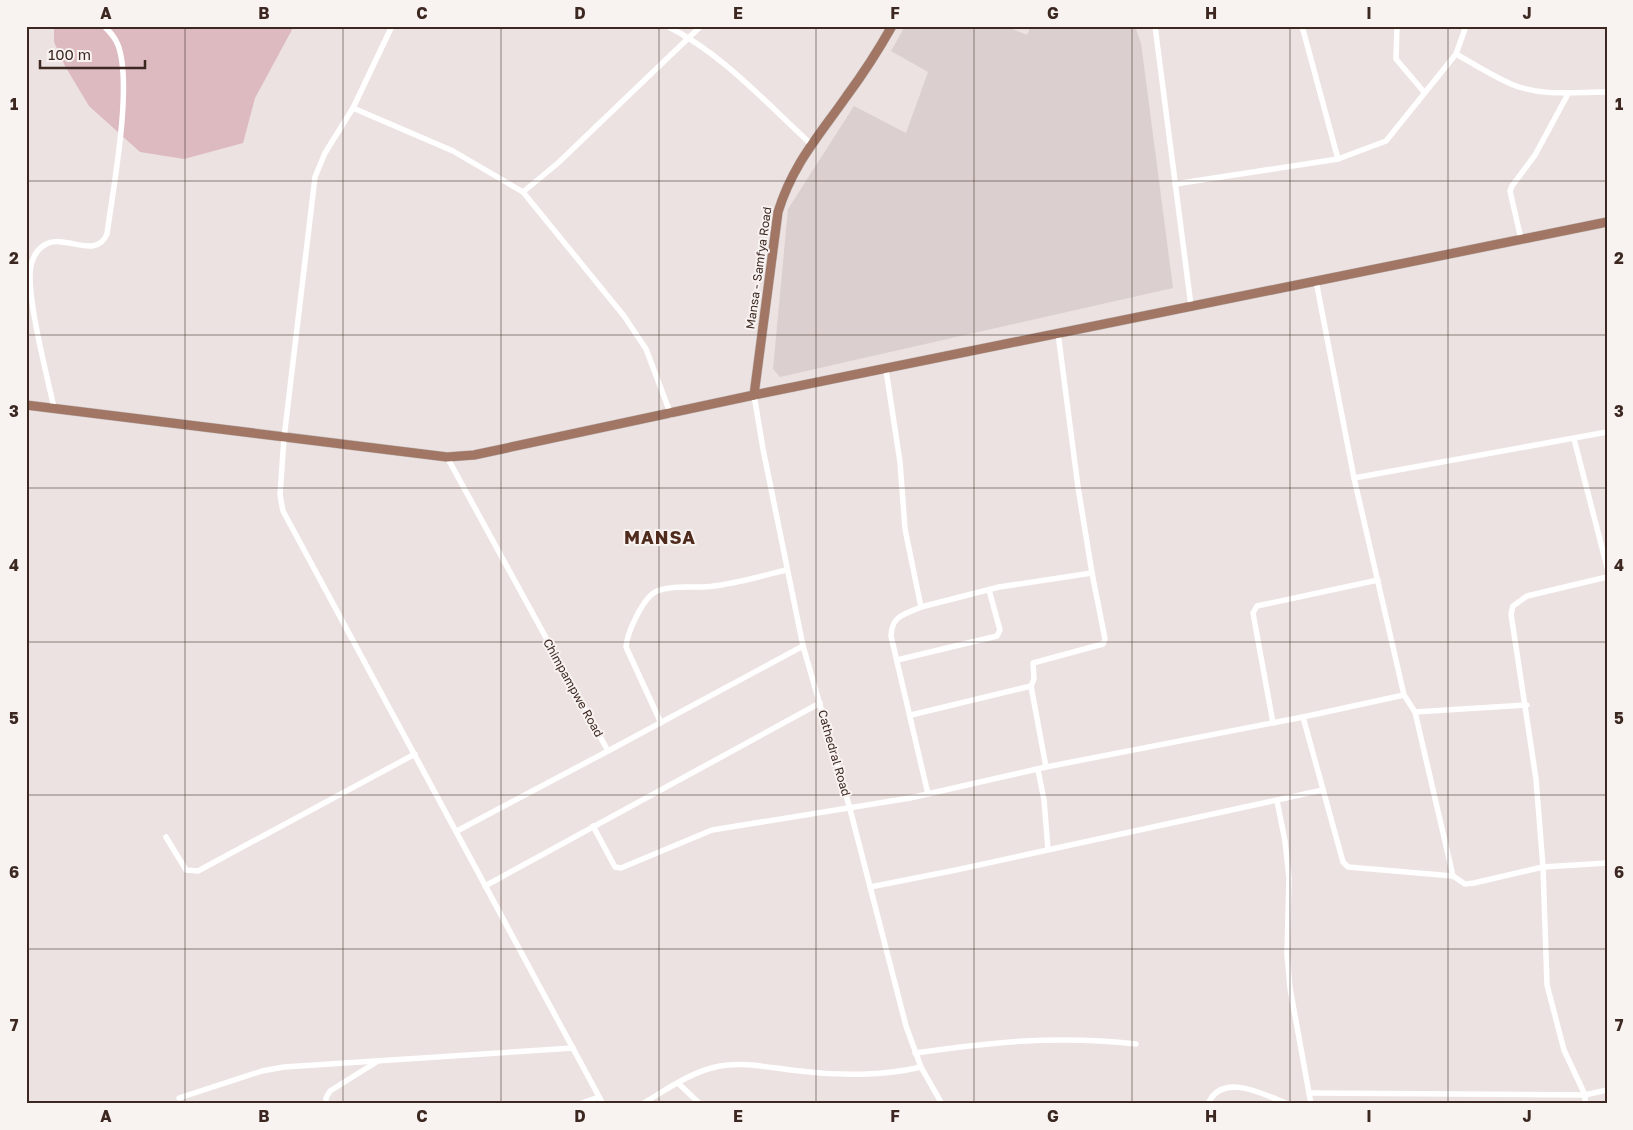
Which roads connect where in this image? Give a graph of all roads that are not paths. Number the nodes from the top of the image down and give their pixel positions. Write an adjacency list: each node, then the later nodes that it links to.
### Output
1 (104, 26): 28 (street)
2 (392, 26): 15 (street)
3 (667, 26): 10 (street)
4 (701, 26): 10 (street)
5 (892, 26): 16 (main road, Mansa - Samfya Road)
6 (1154, 26): 18 (street)
7 (1302, 26): 17 (street)
8 (1397, 26): 12 (street)
9 (1466, 26): 11 (street)
10 (690, 37): 16 (street); 19 (street)
11 (1456, 54): 12 (street); 14 (street)
12 (1424, 92): 17 (street)
13 (1607, 92): 14 (street)
14 (1568, 94): 21 (street)
15 (353, 108): 19 (street); 31 (street)
16 (811, 144): 26 (main road, Mansa - Samfya Road)
17 (1338, 160): 18 (street)
18 (1175, 184): 23 (street)
19 (523, 192): 29 (street)
20 (1607, 222): 21 (main road)
21 (1521, 239): 22 (main road)
22 (1316, 281): 23 (main road); 34 (street)
23 (1191, 306): 24 (main road)
24 (1058, 333): 25 (main road); 37 (street)
25 (886, 370): 26 (main road); 41 (street)
26 (754, 395): 29 (main road); 36 (street, Cathedral Road)
27 (26, 405): 28 (main road)
28 (54, 408): 31 (main road)
29 (671, 415): 33 (main road)
30 (1607, 432): 32 (street)
31 (284, 438): 33 (main road); 54 (street)
32 (1574, 439): 34 (street); 35 (street)
33 (447, 457): 53 (street, Chimpampwe Road)
34 (1354, 478): 39 (street)
35 (1607, 567)
36 (786, 570): 42 (street, Cathedral Road); 51 (street)
37 (1092, 573): 40 (street); 44 (street)
38 (1607, 577): 47 (street)
39 (1378, 580): 45 (street); 52 (street)
40 (989, 590): 41 (street); 43 (street)
41 (921, 607): 43 (street)
42 (803, 646): 46 (street, Cathedral Road); 51 (street, Chimpampwe Road)
43 (897, 660): 49 (street)
44 (1031, 686): 49 (street); 55 (street)
45 (1404, 695): 48 (street); 50 (street)
46 (820, 703): 60 (street, Cathedral Road); 61 (street)
47 (1527, 705): 48 (street); 66 (street)
48 (1415, 712): 67 (street)
49 (911, 715): 58 (street)
50 (1303, 717): 52 (street); 57 (street)
51 (660, 723): 53 (street, Chimpampwe Road)
52 (1273, 723): 55 (street)
53 (608, 751): 62 (street)
54 (415, 754): 62 (street); 63 (street)
55 (1046, 767): 56 (street)
56 (1038, 770): 58 (street); 64 (street)
57 (1323, 790): 59 (street); 67 (street)
58 (928, 794): 60 (street)
59 (1277, 802): 64 (street); 77 (street)
60 (850, 809): 61 (street); 69 (street, Cathedral Road)
61 (593, 826): 68 (street)
62 (457, 831): 68 (street)
63 (166, 838)
64 (1048, 849): 69 (street)
65 (1607, 863): 66 (street)
66 (1543, 867): 67 (street); 78 (street)
67 (1453, 876)
68 (486, 886): 71 (street)
69 (870, 887): 72 (street, Cathedral Road)
70 (1136, 1044): 72 (street)
71 (573, 1048): 73 (street); 79 (street)
72 (915, 1053): 74 (street, Cathedral Road)
73 (380, 1060): 80 (street); 81 (street)
74 (921, 1067): 75 (street); 86 (street, Cathedral Road)
75 (678, 1084): 84 (street); 85 (street)
76 (1607, 1090): 78 (street)
77 (1308, 1093): 78 (street); 89 (street)
78 (1585, 1095): 90 (street)
79 (599, 1097): 82 (street); 83 (street)
80 (179, 1098)
81 (326, 1104)
82 (579, 1104)
83 (603, 1104)
84 (642, 1104)
85 (700, 1104)
86 (942, 1104)
87 (1208, 1104): 88 (street)
88 (1288, 1104)
89 (1311, 1104)
90 (1585, 1104)

